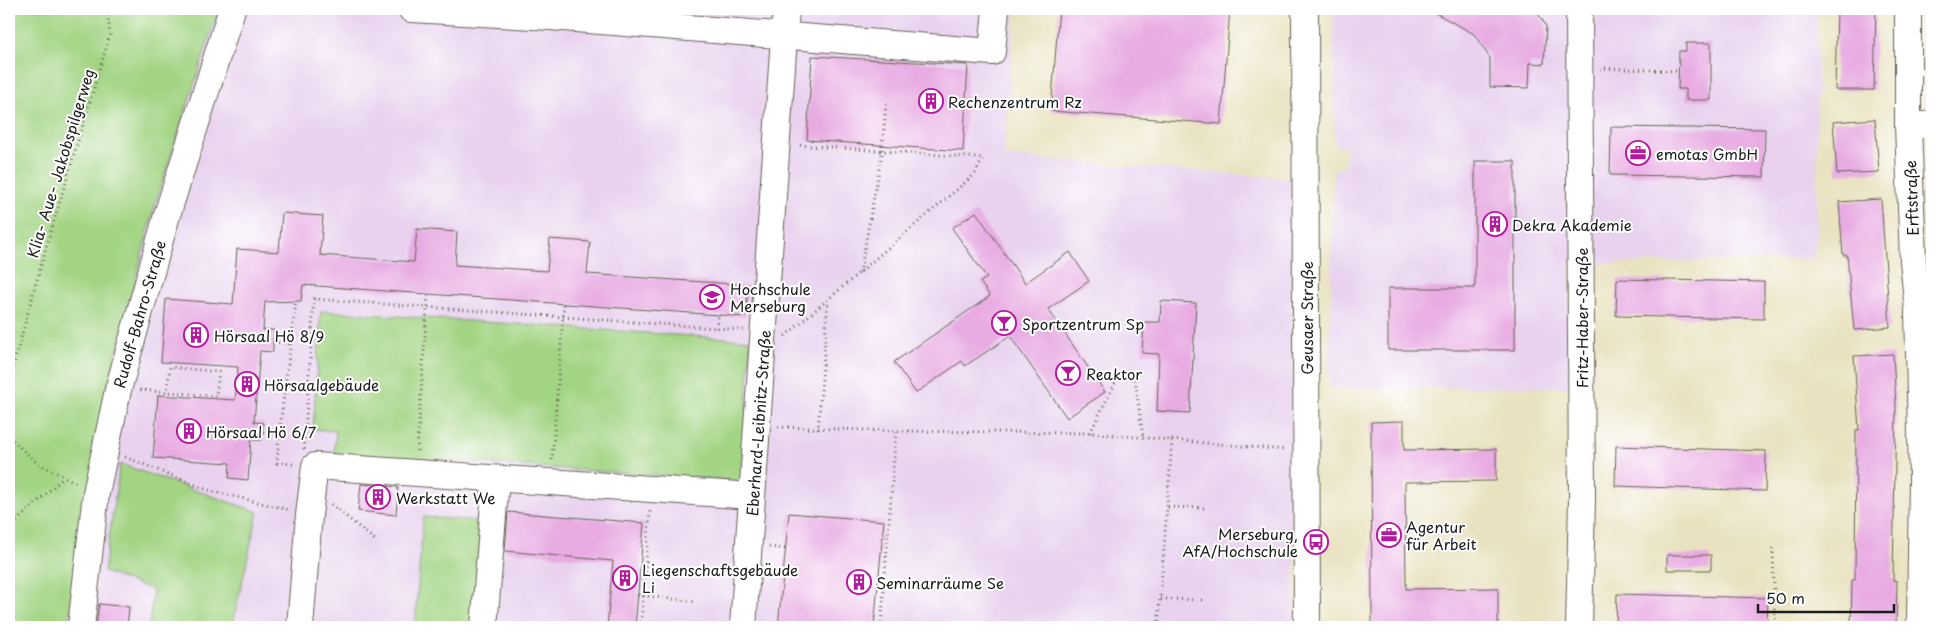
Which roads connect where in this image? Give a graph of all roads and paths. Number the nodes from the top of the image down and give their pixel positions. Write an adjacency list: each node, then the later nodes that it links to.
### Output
1 (107, 9): 29 (path, Klia- Aue- Jakobspilgerweg)
2 (232, 9): 30 (street, Rudolf-Bahro-Straße)
3 (412, 9): 9 (street)
4 (786, 9): 9 (street, Eberhard-Leibnitz-Straße)
5 (996, 9): 9 (street)
6 (1305, 9): 42 (street, Geusaer Straße)
7 (1580, 9): 10 (street, Fritz-Haber-Straße)
8 (1908, 9): 13 (street, Erftstraße)
9 (784, 36): 14 (street, Eberhard-Leibnitz-Straße)
10 (1579, 68): 11 (path); 71 (street, Fritz-Haber-Straße)
11 (1678, 71)
12 (886, 104): 15 (path)
13 (1920, 125): 22 (street, Erftstraße)
14 (777, 143): 15 (path); 26 (street, Eberhard-Leibnitz-Straße)
15 (882, 153): 16 (path); 16 (path)
16 (860, 273): 18 (path)
17 (428, 294): 21 (path)
18 (828, 300): 26 (path); 33 (path)
19 (296, 301): 28 (path)
20 (564, 304): 24 (path)
21 (427, 308): 24 (path); 43 (path); 45 (path)
22 (1925, 309): 46 (street, Erftstraße)
23 (718, 315): 25 (path)
24 (564, 317): 25 (path); 48 (path)
25 (717, 328): 26 (path)
26 (764, 338): 32 (street, Eberhard-Leibnitz-Straße)
27 (274, 342): 28 (path)
28 (292, 344): 37 (path)
29 (9, 382)
30 (118, 390): 31 (path); 41 (street, Rudolf-Bahro-Straße)
31 (168, 391): 31 (path)
32 (757, 425): 33 (path); 50 (street, Eberhard-Leibnitz-Straße)
33 (818, 430): 34 (path)
34 (896, 431): 36 (path); 68 (path)
35 (263, 433): 37 (path)
36 (1090, 433): 39 (path); 39 (path)
37 (279, 434): 44 (path)
38 (9, 437): 55 (path)
39 (1143, 437): 40 (path)
40 (1172, 440): 42 (path); 52 (path)
41 (105, 452): 54 (path); 63 (street, Rudolf-Bahro-Straße)
42 (1306, 452): 70 (street, Geusaer Straße)
43 (304, 456)
44 (295, 464)
45 (415, 475): 47 (street); 49 (street)
46 (1927, 477): 73 (street, Erftstraße)
47 (496, 479): 48 (street); 65 (street)
48 (550, 483): 50 (street)
49 (311, 488): 54 (street); 56 (path)
50 (752, 496): 67 (street, Eberhard-Leibnitz-Straße)
51 (650, 502): 59 (path)
52 (1168, 507): 53 (path); 60 (path)
53 (1208, 508)
54 (308, 515): 64 (street)
55 (9, 528)
56 (376, 541)
57 (1773, 548): 72 (path)
58 (638, 595): 59 (path)
59 (644, 596): 62 (path); 66 (path)
60 (1161, 599): 61 (path); 69 (path)
61 (1205, 600)
62 (697, 602)
63 (81, 627)
64 (300, 627)
65 (484, 627)
66 (642, 627)
67 (743, 627)
68 (881, 627)
69 (1158, 627)
70 (1307, 627)
71 (1579, 627)
72 (1775, 627)
73 (1920, 627)

